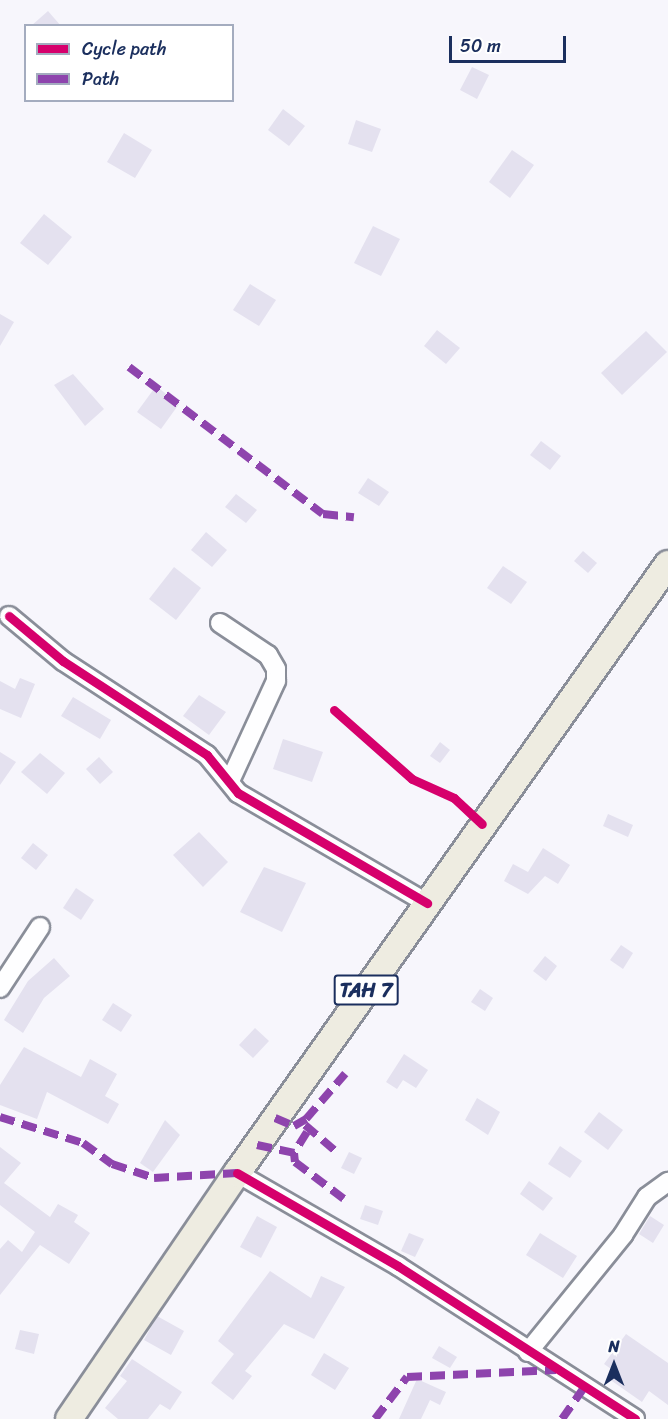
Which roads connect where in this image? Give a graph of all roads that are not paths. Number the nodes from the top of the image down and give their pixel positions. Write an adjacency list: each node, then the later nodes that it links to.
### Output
1 (668, 564): 5 (highway, TAH 7)
2 (9, 616): 4 (street)
3 (220, 623): 4 (street)
4 (230, 781): 5 (street)
5 (427, 903): 8 (highway, TAH 7)
6 (40, 927): 7 (street)
7 (0, 988)
8 (237, 1173): 10 (street); 12 (highway, TAH 7)
9 (668, 1182): 10 (street)
10 (528, 1352): 11 (street)
11 (633, 1418)
12 (69, 1419)

